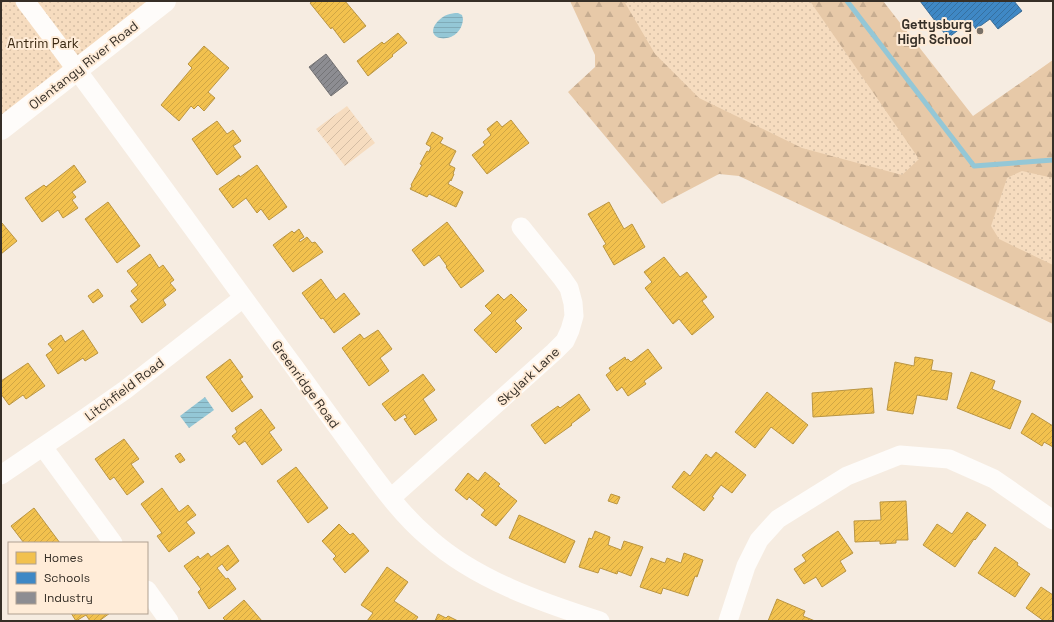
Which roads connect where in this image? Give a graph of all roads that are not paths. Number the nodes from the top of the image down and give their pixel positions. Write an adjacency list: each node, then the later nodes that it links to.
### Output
1 (25, 1): 3 (street, Greenridge Road)
2 (165, 1): 3 (main road, Olentangy River Road)
3 (77, 69): 4 (main road, Olentangy River Road); 6 (street, Greenridge Road)
4 (1, 129)
5 (521, 227): 9 (street, Skylark Lane)
6 (243, 298): 7 (street, Litchfield Road); 9 (street, Greenridge Road)
7 (42, 447): 8 (street, Litchfield Road); 11 (street)
8 (1, 474)
9 (390, 498): 14 (street, Greenridge Road)
10 (1053, 520): 15 (street)
11 (112, 542)
12 (148, 591): 13 (street)
13 (169, 621)
14 (600, 621)
15 (728, 621)

